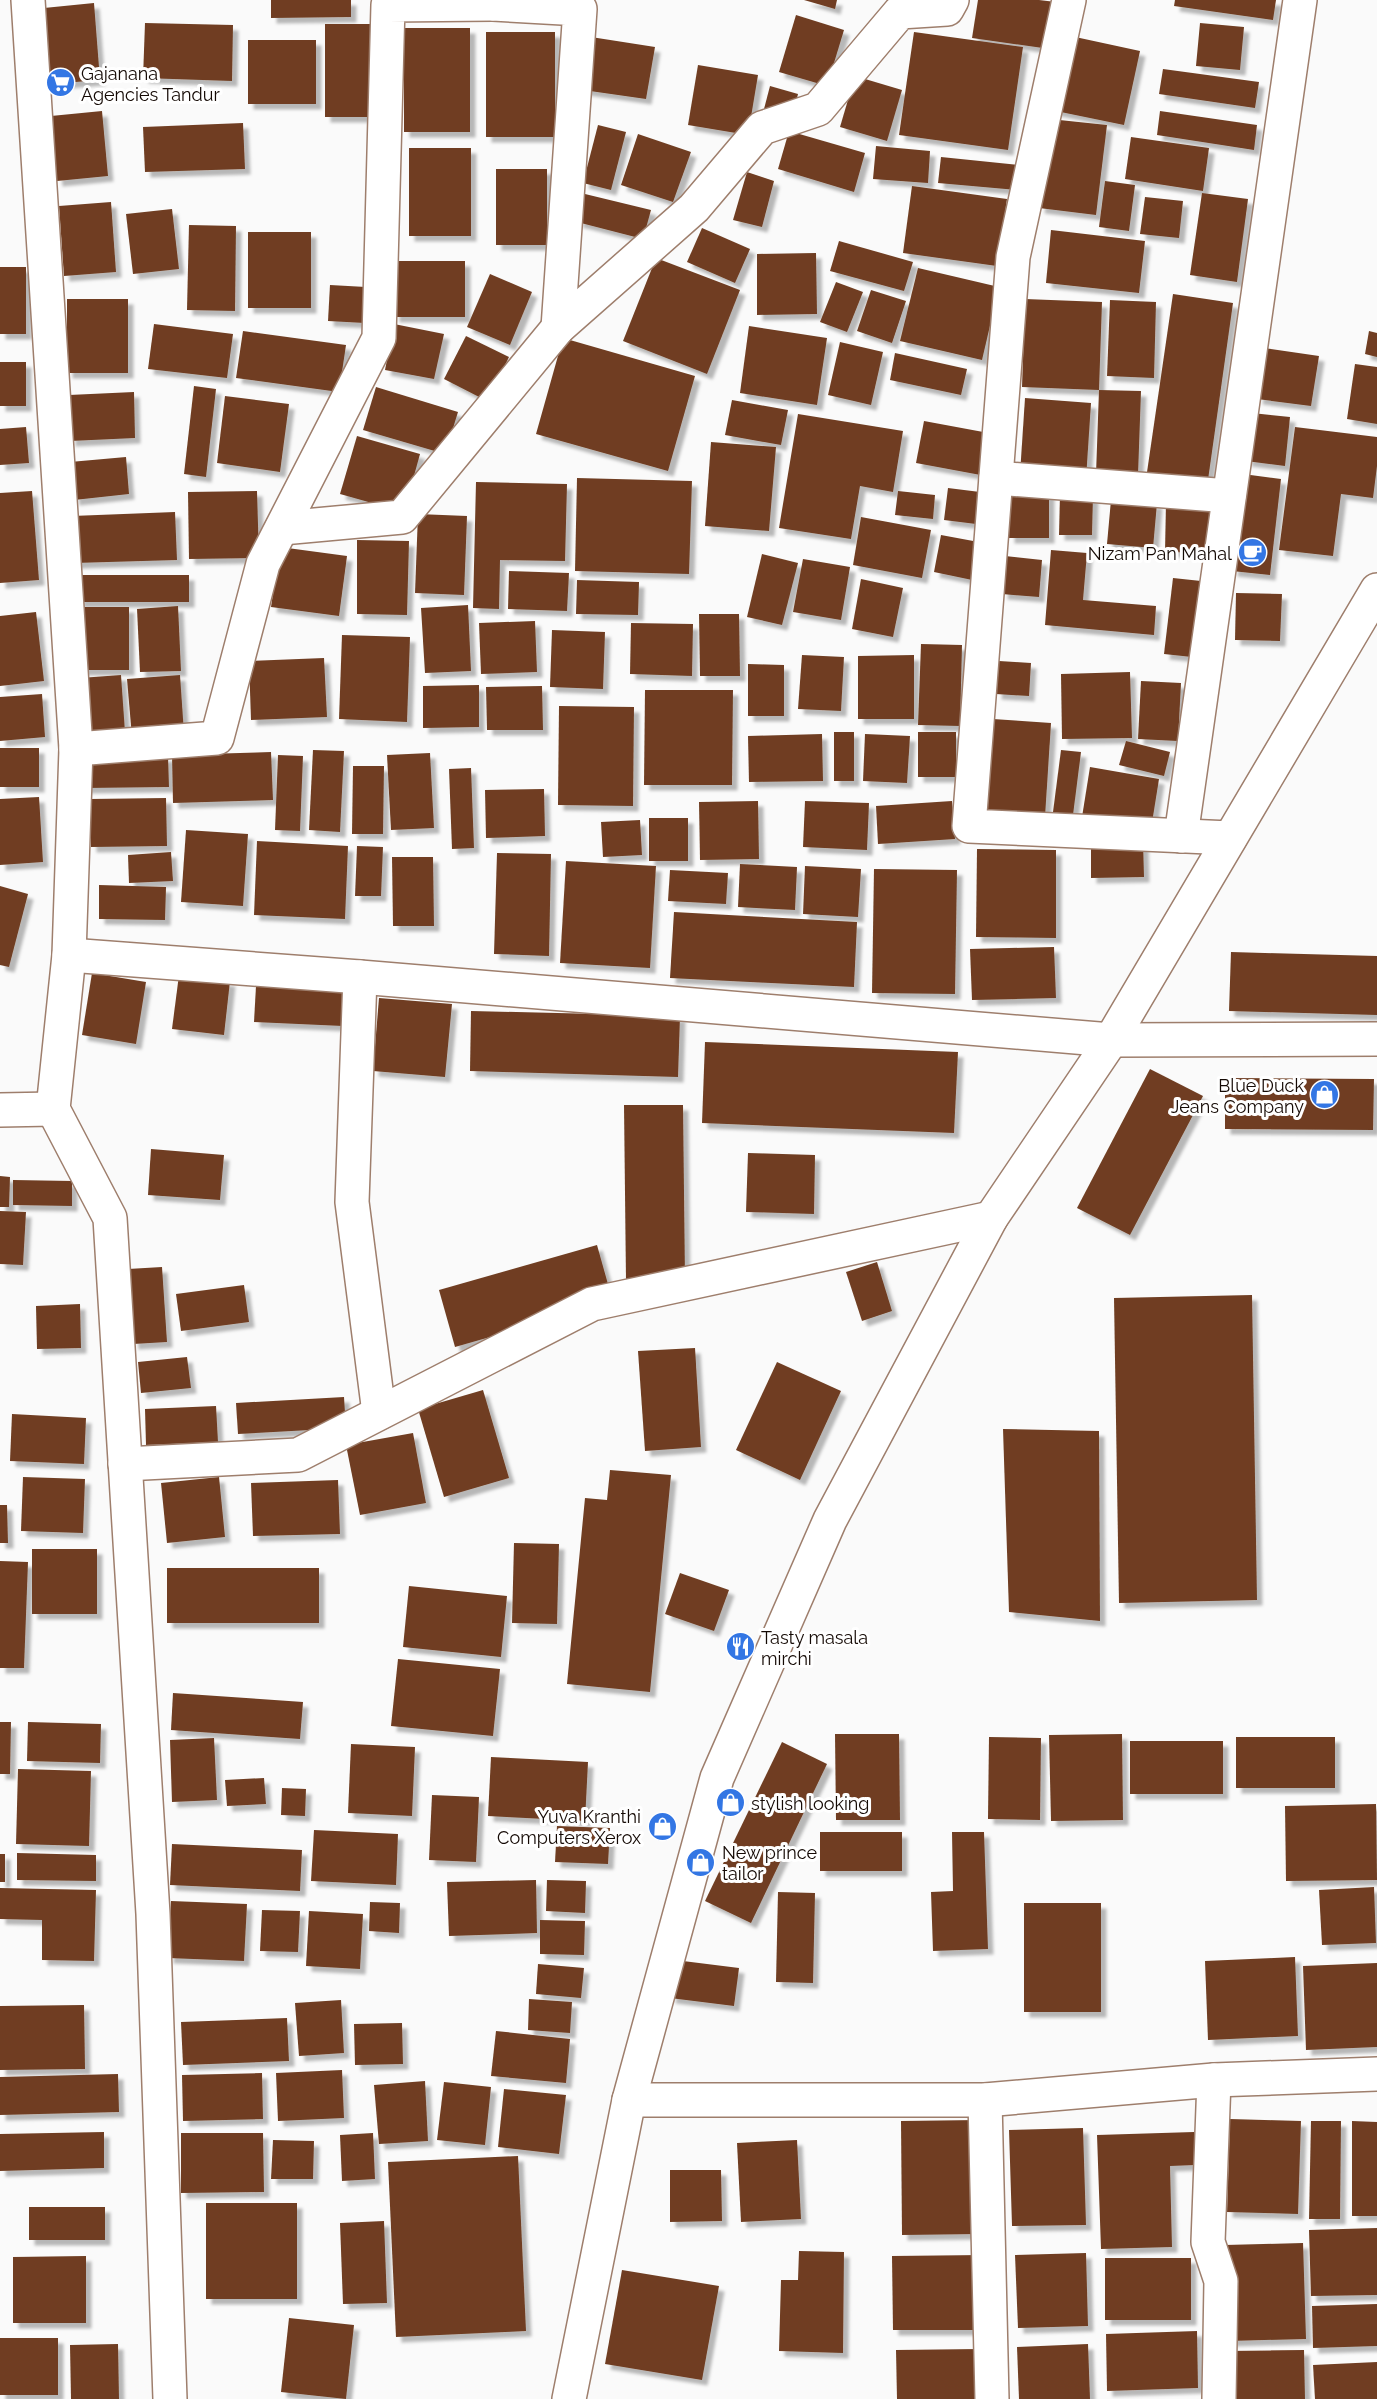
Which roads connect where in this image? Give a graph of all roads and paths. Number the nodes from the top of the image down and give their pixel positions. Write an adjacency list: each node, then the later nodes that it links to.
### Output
1 (28, 0): 11 (street)
2 (952, 0): 6 (street)
3 (1069, 0): 7 (street)
4 (1300, 0): 8 (street)
5 (493, 2): 6 (street); 9 (street)
6 (558, 328): 9 (street)
7 (996, 478): 8 (street); 12 (street)
8 (1229, 496): 12 (street)
9 (282, 528): 11 (street)
10 (1377, 590): 13 (street)
11 (76, 749): 14 (street)
12 (1181, 836): 13 (street)
13 (1230, 838): 17 (street)
14 (69, 955): 15 (street); 18 (street)
15 (360, 977): 17 (street); 21 (street)
16 (1377, 1039): 17 (street)
17 (1111, 1040): 20 (street)
18 (53, 1109): 19 (street); 22 (street)
19 (0, 1110)
20 (991, 1218): 21 (street); 25 (street)
21 (379, 1413): 22 (street)
22 (125, 1464): 27 (street)
23 (1377, 2074): 24 (street)
24 (1214, 2080): 26 (street); 30 (street)
25 (629, 2100): 26 (street); 28 (street)
26 (985, 2100): 29 (street)
27 (170, 2399)
28 (569, 2399)
29 (992, 2399)
30 (1219, 2399)

